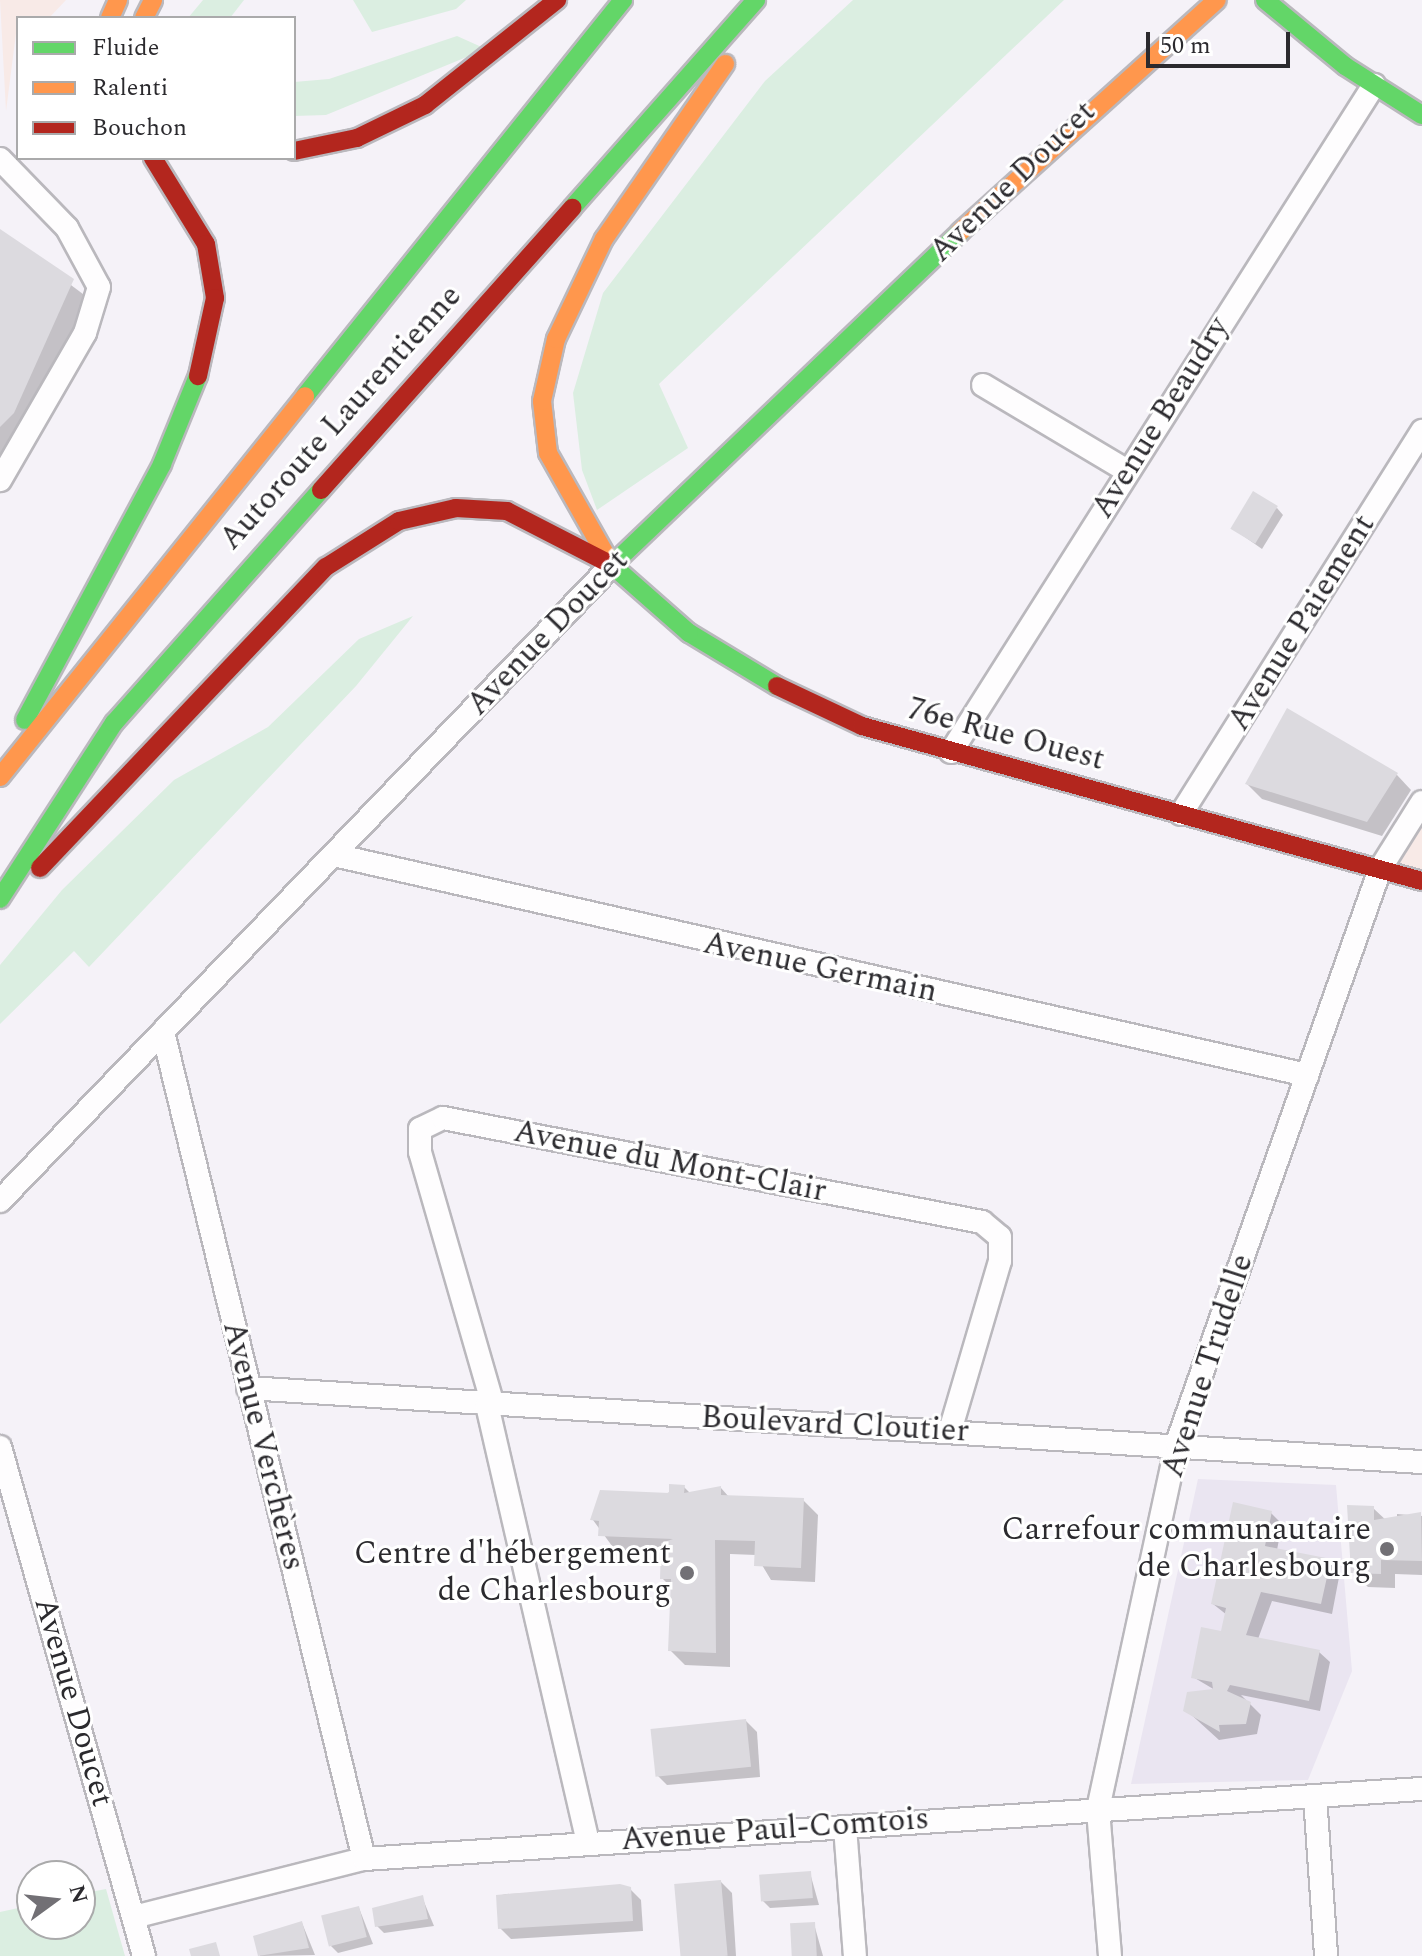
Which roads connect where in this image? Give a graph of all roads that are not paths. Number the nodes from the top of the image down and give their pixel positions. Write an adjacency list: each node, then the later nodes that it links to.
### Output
1 (557, 0): 11 (main road)
2 (623, 0): 21 (main road, Autoroute Laurentienne)
3 (756, 0): 27 (main road, Autoroute Laurentienne)
4 (770, 0): 18 (main road)
5 (1191, 0): 8 (main road, Avenue Doucet)
6 (1217, 0): 8 (main road, Avenue Doucet)
7 (1265, 0): 9 (main road)
8 (1116, 85): 18 (main road, Avenue Doucet)
9 (1374, 85): 10 (main road); 16 (street, Avenue Beaudry)
10 (1422, 115)
11 (296, 151)
12 (0, 159): 17 (street)
13 (154, 160): 20 (main road)
14 (983, 385): 16 (street)
15 (1422, 431): 23 (street, Avenue Paiement)
16 (1127, 471): 19 (street, Avenue Beaudry)
17 (0, 480)
18 (612, 565): 19 (main road, 76e Rue Ouest); 24 (street, Avenue Doucet); 28 (main road)
19 (951, 752): 23 (main road, 76e Rue Ouest)
20 (0, 767)
21 (0, 777)
22 (1422, 802): 25 (street, Avenue Trudelle)
23 (1181, 814): 25 (main road, 76e Rue Ouest)
24 (334, 855): 29 (street, Avenue Doucet); 30 (street, Avenue Germain)
25 (1380, 869): 26 (main road, 76e Rue Ouest); 30 (street, Avenue Trudelle)
26 (1422, 881)
27 (0, 899)
28 (0, 910)
29 (163, 1032): 31 (street, Avenue Doucet); 32 (street, Avenue Verchères)
30 (1307, 1075): 35 (street, Avenue Trudelle)
31 (0, 1201)
32 (248, 1388): 33 (street, Boulevard Cloutier); 43 (street, Avenue Verchères)
33 (490, 1405): 34 (street, Boulevard Cloutier); 34 (street, Avenue du Mont-Clair); 42 (street, Avenue du Mont-Clair)
34 (950, 1431): 35 (street, Boulevard Cloutier)
35 (1177, 1443): 37 (street, Boulevard Cloutier); 40 (street, Avenue Trudelle)
36 (0, 1447): 44 (street, Avenue Doucet)
37 (1420, 1457)
38 (1422, 1789): 39 (street, Avenue Paul-Comtois)
39 (1315, 1797): 40 (street, Avenue Paul-Comtois); 48 (street)
40 (1098, 1809): 41 (street, Avenue Paul-Comtois); 47 (street, Avenue Trudelle)
41 (845, 1827): 42 (street, Avenue Paul-Comtois); 46 (street)
42 (588, 1842): 43 (street, Avenue Paul-Comtois)
43 (364, 1859): 44 (street, Avenue Paul-Comtois)
44 (134, 1917): 45 (street, Avenue Doucet)
45 (144, 1956)
46 (855, 1956)
47 (1110, 1956)
48 (1326, 1956)

